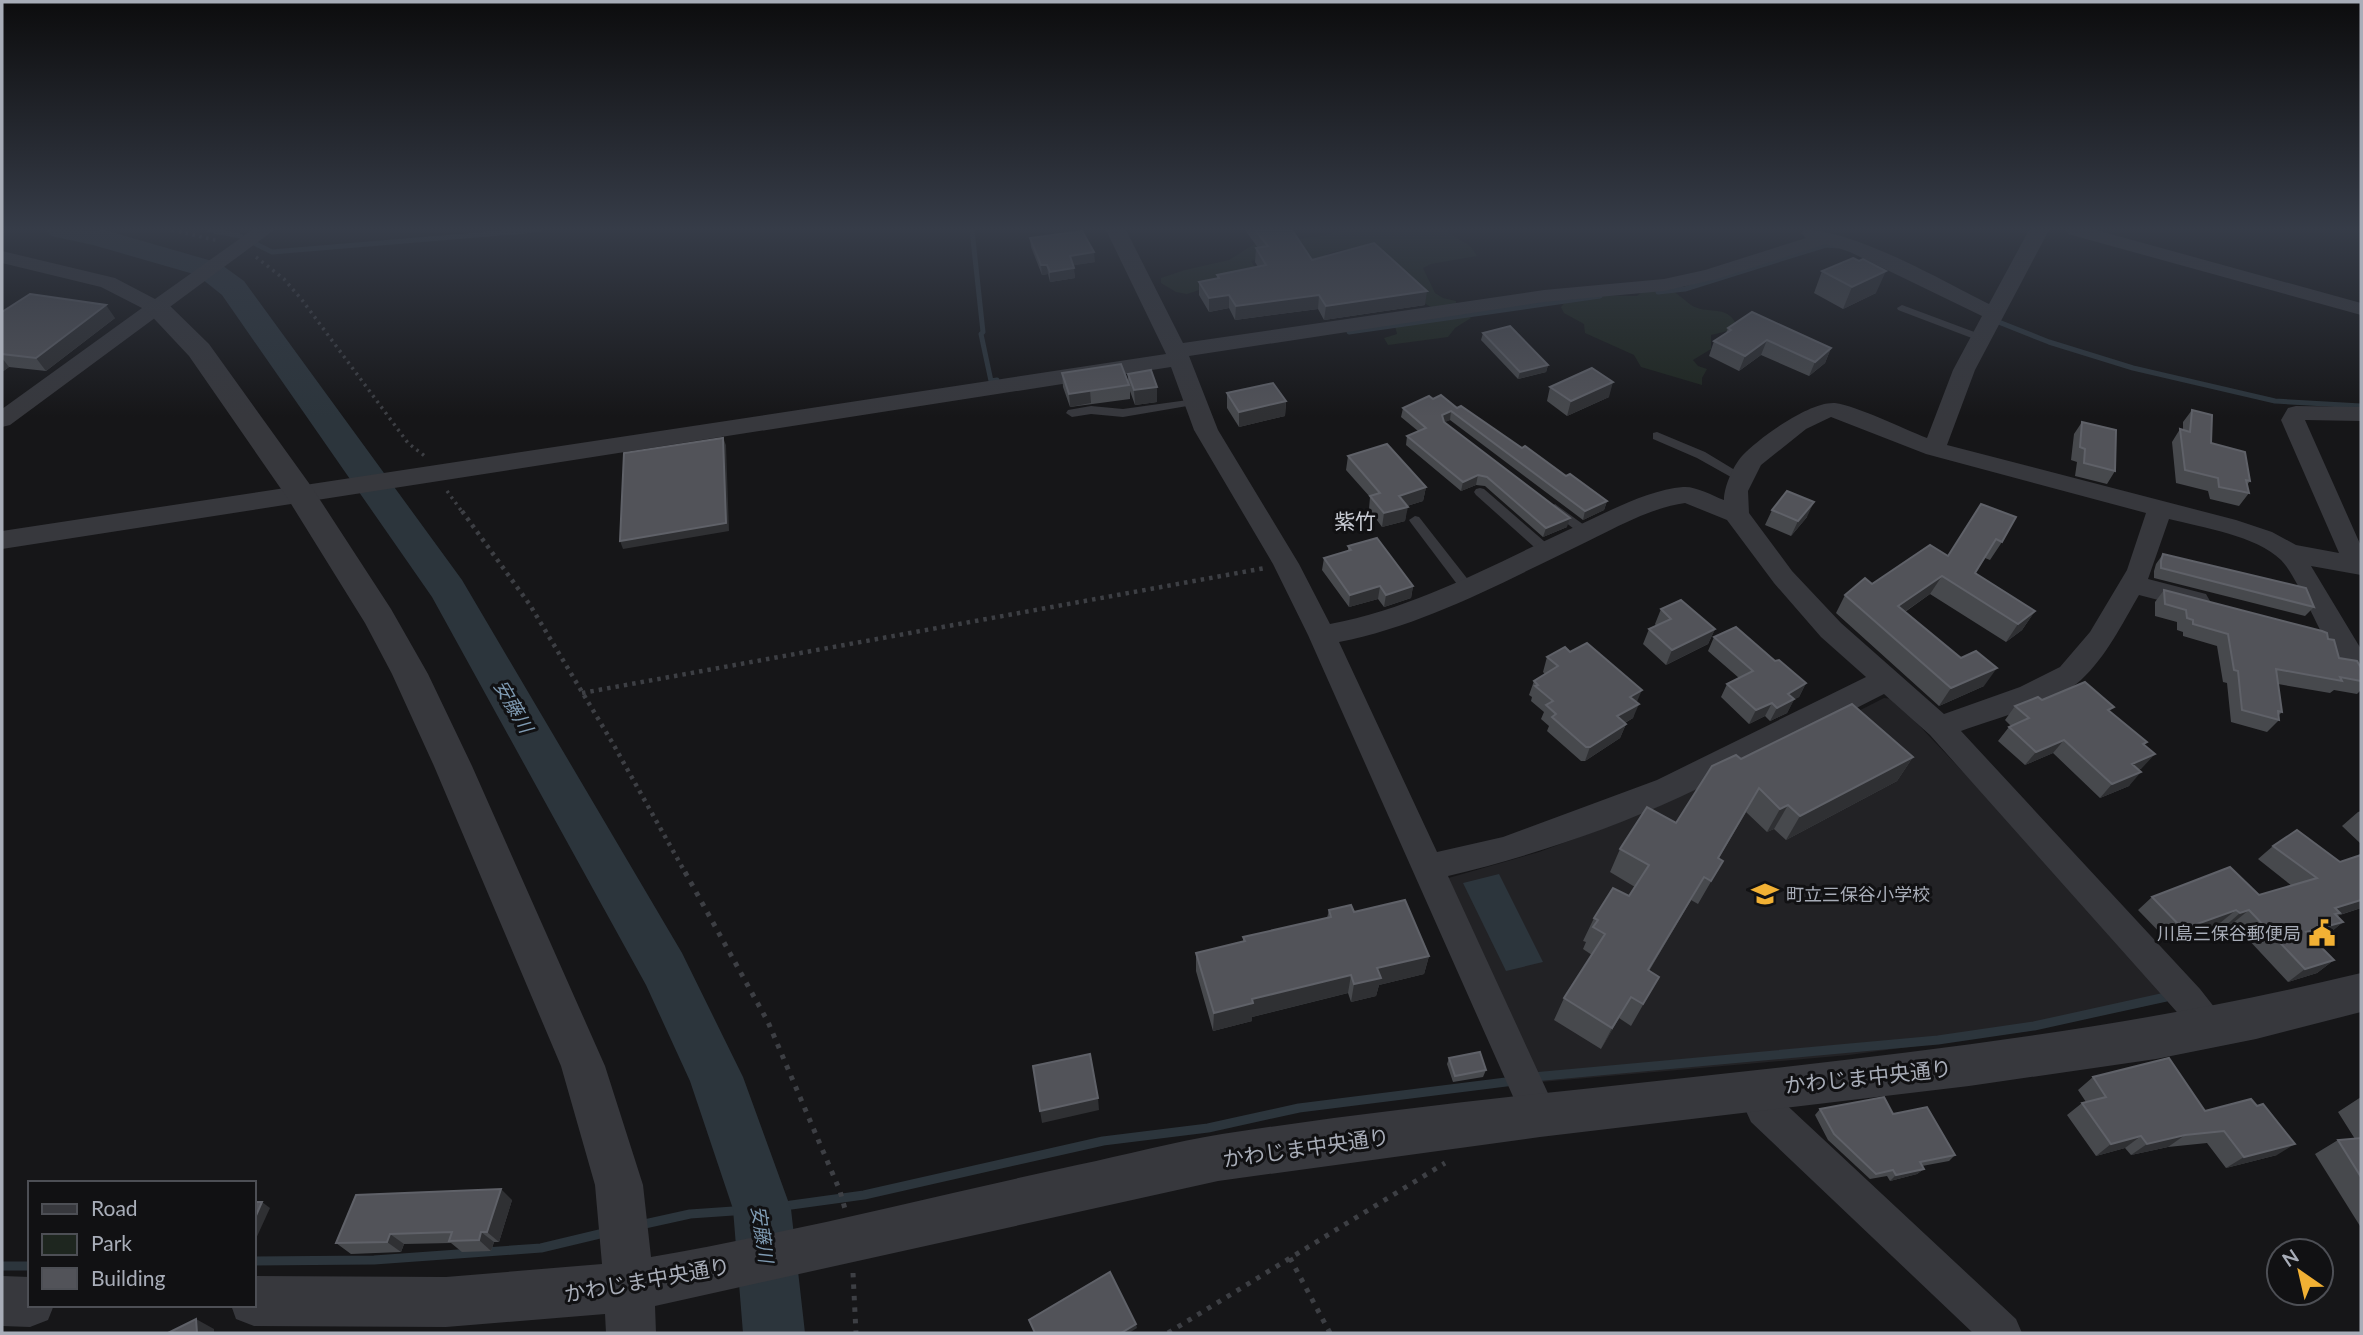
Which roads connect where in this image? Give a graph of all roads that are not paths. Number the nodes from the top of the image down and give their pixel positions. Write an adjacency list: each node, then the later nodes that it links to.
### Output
1 (146, 292): 8 (street)
2 (179, 292): 8 (street)
3 (1146, 292): 13 (street)
4 (1584, 292): 13 (street)
5 (1949, 292): 11 (street)
6 (2006, 292): 11 (street)
7 (2301, 292): 10 (street)
8 (170, 299): 17 (street); 22 (street)
9 (1902, 308): 12 (lane)
10 (2361, 309)
11 (1994, 314): 12 (street)
12 (1981, 338): 19 (street)
13 (1176, 355): 14 (street); 22 (street)
14 (1195, 402): 15 (lane); 36 (street)
15 (1072, 413)
16 (2361, 414): 31 (street)
17 (2, 420)
18 (1657, 436): 20 (lane)
19 (1934, 449): 20 (street); 24 (street)
20 (1742, 478): 25 (street)
21 (1480, 492): 29 (lane)
22 (300, 493): 28 (street); 46 (street)
23 (1544, 500): 27 (lane)
24 (2160, 509): 30 (street); 32 (street)
25 (1736, 514): 27 (street); 39 (street)
26 (1415, 520): 33 (lane)
27 (1587, 533): 29 (street)
28 (2, 540)
29 (1547, 551): 33 (street)
30 (2288, 553): 31 (street); 37 (street)
31 (2359, 565)
32 (2133, 584): 34 (street); 40 (street)
33 (1468, 589): 36 (street)
34 (2223, 608)
35 (2300, 628): 37 (street)
36 (1322, 635): 41 (street)
37 (2339, 638): 38 (street)
38 (2361, 670)
39 (1886, 680): 40 (street); 41 (street)
40 (1940, 727): 43 (street)
41 (1427, 868): 45 (street)
42 (2361, 993): 43 (street, かわじま中央通り)
43 (2210, 1028): 44 (street, かわじま中央通り)
44 (1754, 1089): 45 (street, かわじま中央通り); 51 (street)
45 (1540, 1115): 46 (street, かわじま中央通り)
46 (629, 1285): 49 (street, かわじま中央通り); 50 (street)
47 (2, 1301): 48 (street)
48 (28, 1301)
49 (256, 1301)
50 (631, 1333)
51 (2002, 1333)

